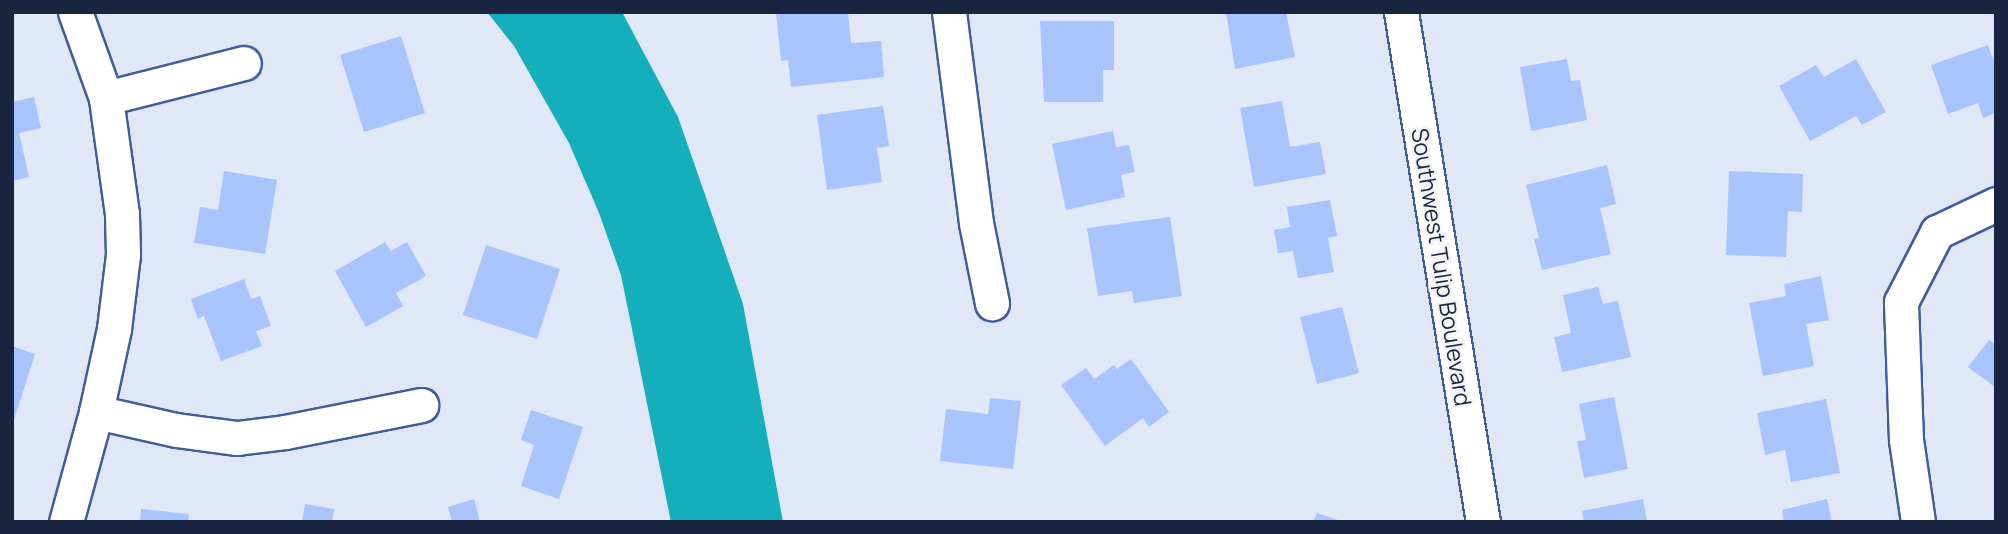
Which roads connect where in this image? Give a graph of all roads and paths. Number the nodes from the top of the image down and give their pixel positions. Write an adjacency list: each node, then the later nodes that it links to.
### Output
1 (75, 12): 5 (street)
2 (948, 12): 7 (street)
3 (1401, 12): 11 (street, Southwest Tulip Boulevard)
4 (244, 63): 5 (street)
5 (106, 98): 9 (street)
6 (1996, 204): 12 (street)
7 (992, 303)
8 (421, 405): 9 (street)
9 (96, 412): 10 (street)
10 (66, 522)
11 (1483, 522)
12 (1918, 522)

